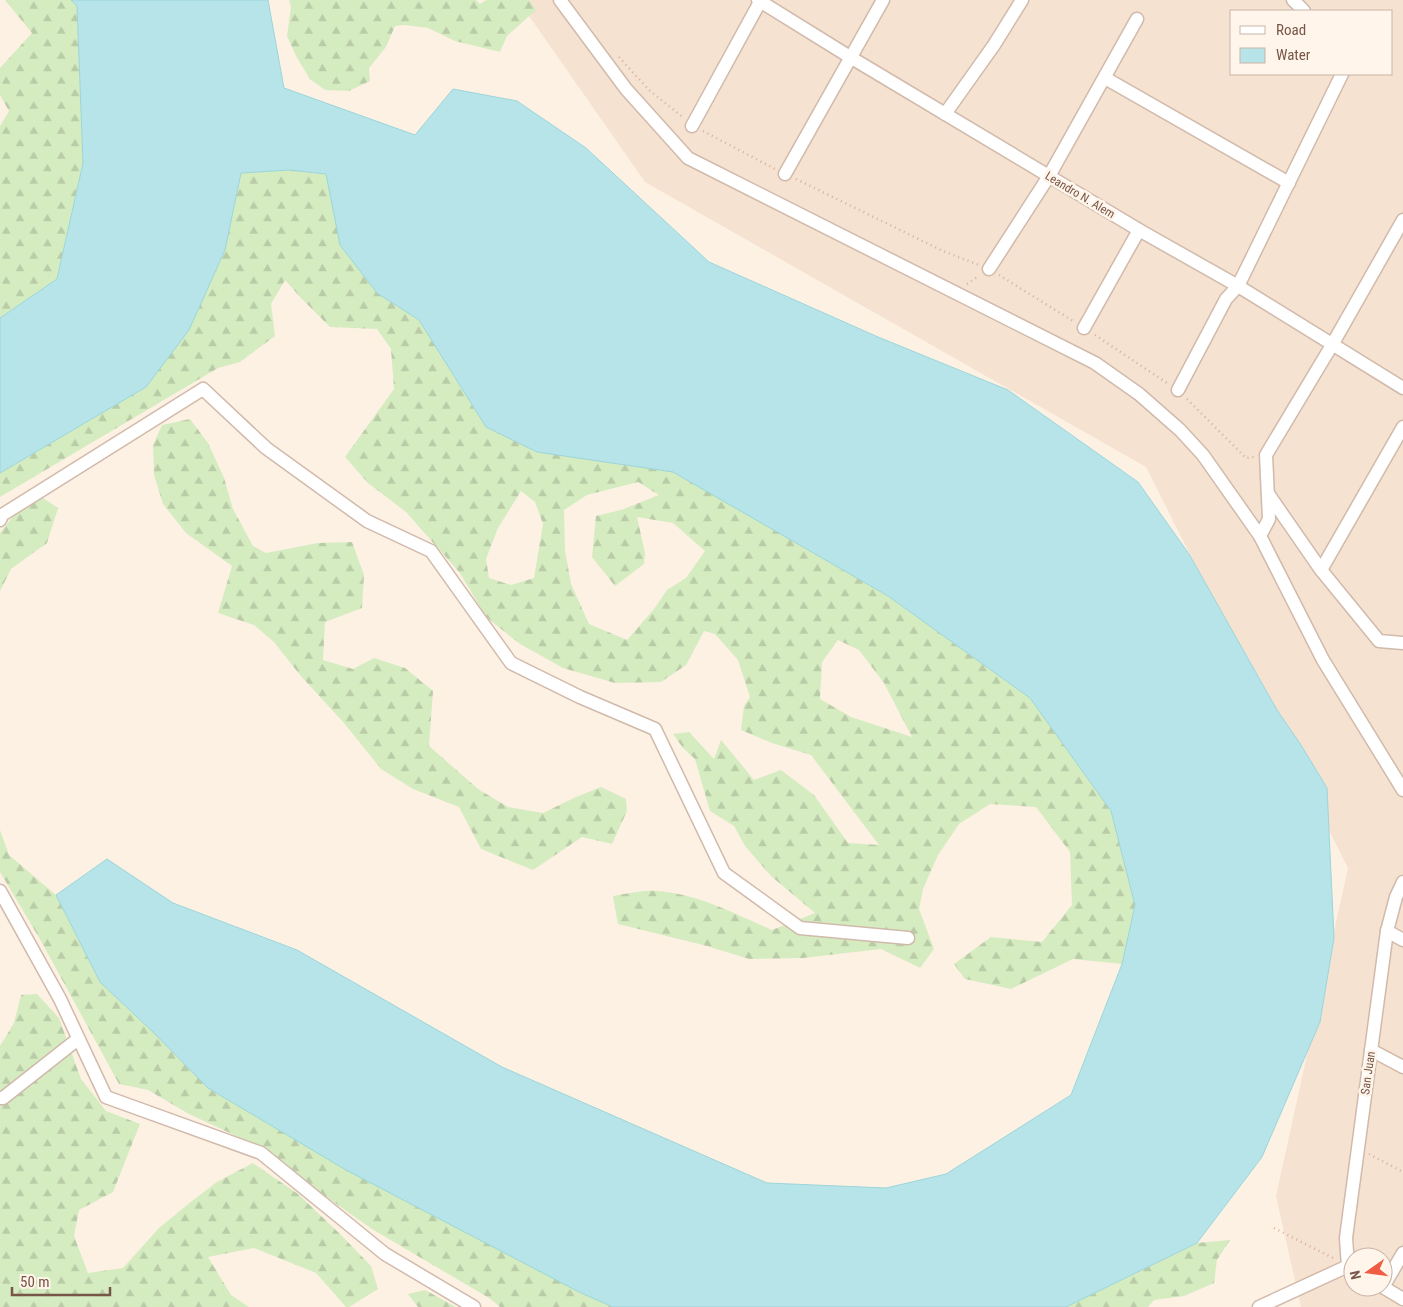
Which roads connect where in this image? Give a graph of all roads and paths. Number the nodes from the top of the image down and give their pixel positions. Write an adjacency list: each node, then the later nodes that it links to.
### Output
1 (560, 0): 21 (street)
2 (760, 0): 9 (street, Leandro N. Alem); 13 (street)
3 (883, 0): 9 (street)
4 (1022, 0): 12 (street)
5 (1293, 0): 6 (street)
6 (1303, 10)
7 (1137, 19): 11 (street)
8 (616, 53): 13 (path)
9 (850, 57): 12 (street, Leandro N. Alem); 14 (street)
10 (1342, 75): 16 (street)
11 (1105, 78): 15 (street); 16 (street)
12 (945, 114): 15 (street, Leandro N. Alem)
13 (692, 126): 14 (path)
14 (785, 174): 19 (path)
15 (1048, 176): 18 (street, Leandro N. Alem); 19 (street)
16 (1289, 183): 20 (street)
17 (1403, 220): 23 (street)
18 (1139, 230): 20 (street, Leandro N. Alem); 22 (street)
19 (989, 269): 21 (path); 22 (path)
20 (1238, 286): 23 (street, Leandro N. Alem); 25 (street)
21 (955, 292): 30 (street)
22 (1084, 328): 25 (path)
23 (1332, 345): 24 (street, Leandro N. Alem); 27 (street)
24 (1403, 388)
25 (1178, 390): 27 (path)
26 (1403, 427): 31 (street)
27 (1266, 455): 28 (street)
28 (1269, 496): 30 (street); 31 (street)
29 (0, 520): 37 (street)
30 (1260, 536): 33 (street)
31 (1321, 570): 32 (street)
32 (1403, 643)
33 (1403, 790)
34 (1403, 882): 36 (street, San Juan)
35 (0, 891): 39 (street)
36 (1387, 931): 38 (street); 40 (street, San Juan)
37 (908, 938)
38 (1403, 940)
39 (78, 1039): 42 (street); 51 (street)
40 (1371, 1050): 41 (street); 43 (street, San Juan)
41 (1403, 1067)
42 (0, 1098)
43 (1357, 1147): 44 (path); 46 (street, San Juan)
44 (1403, 1172)
45 (1274, 1228): 48 (path)
46 (1347, 1247)
47 (1403, 1253): 49 (street)
48 (1343, 1264)
49 (1393, 1270)
50 (1343, 1271): 52 (street)
51 (474, 1307)
52 (1260, 1307)

